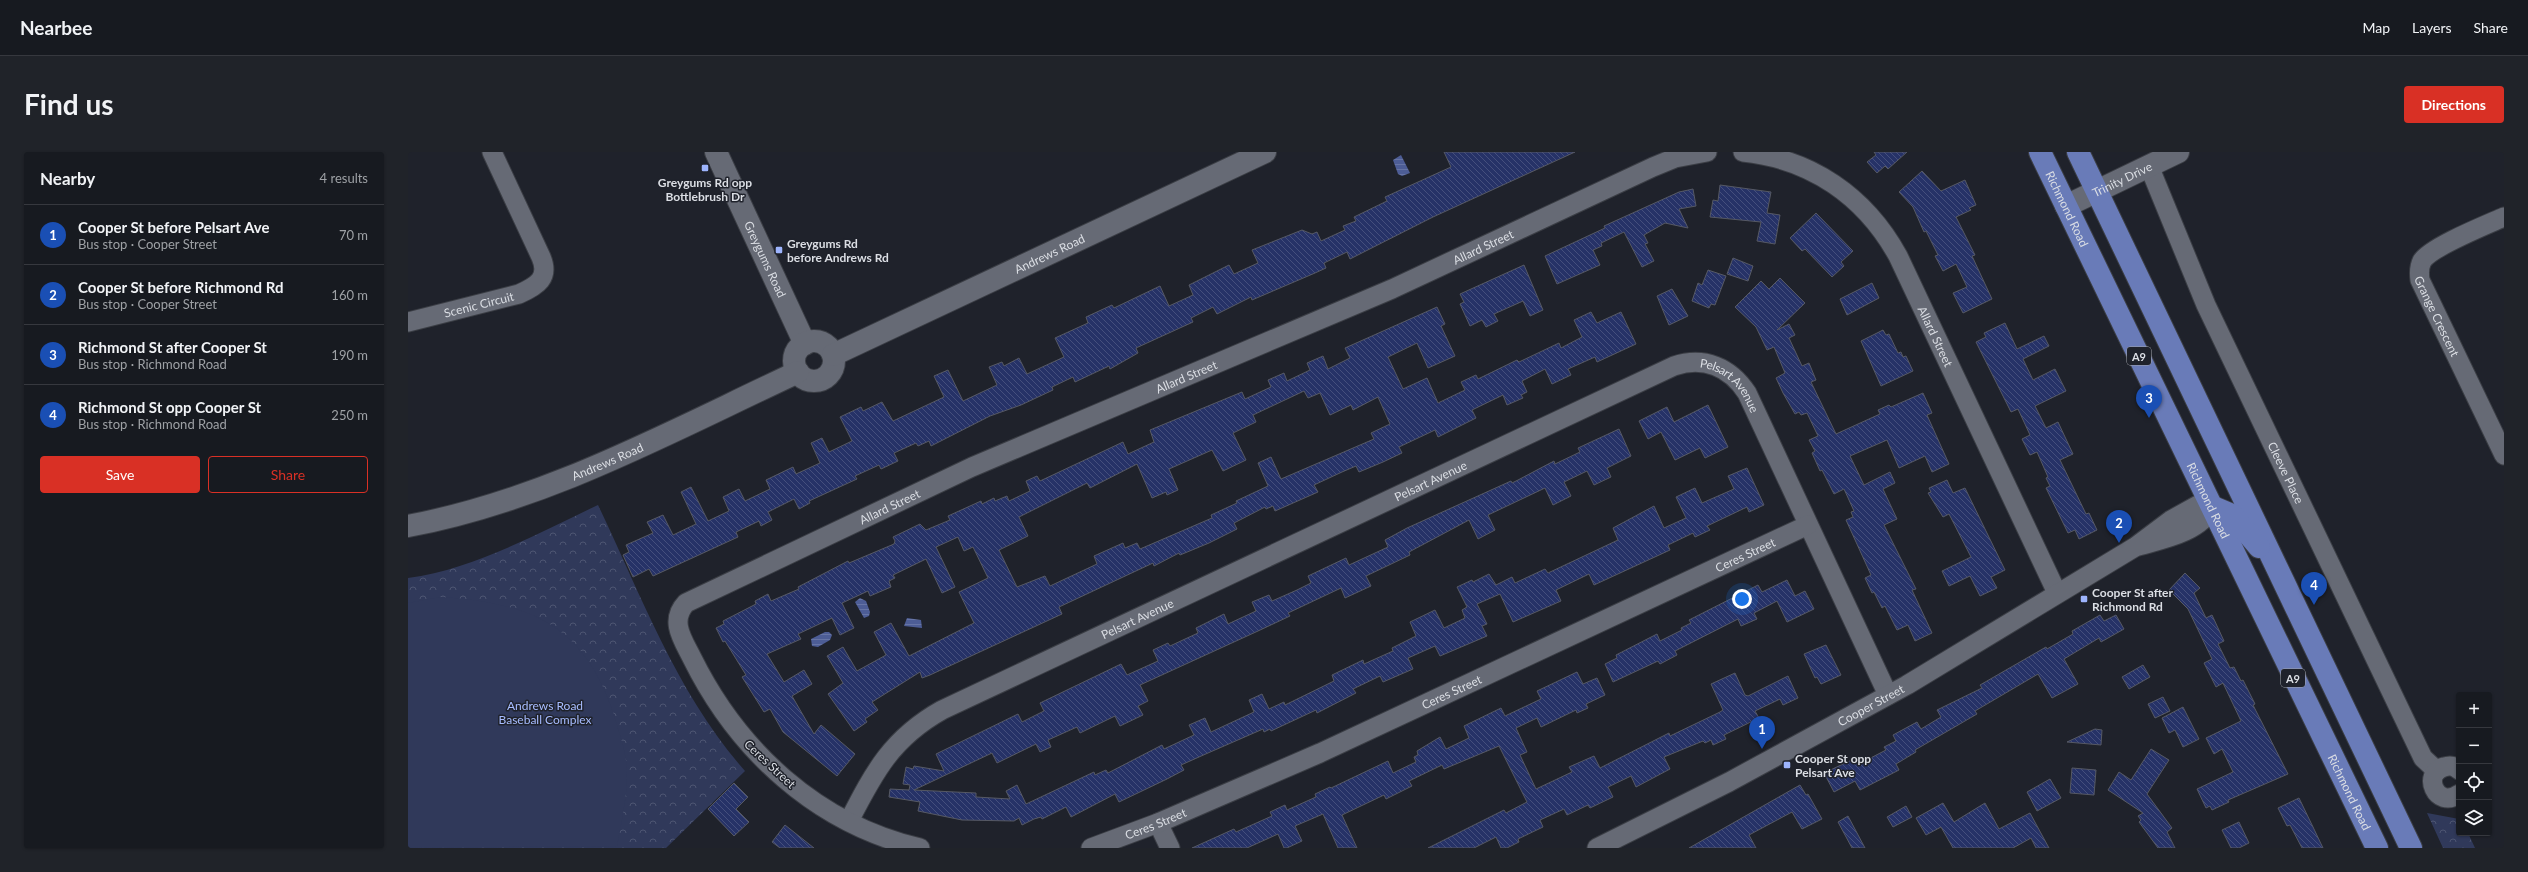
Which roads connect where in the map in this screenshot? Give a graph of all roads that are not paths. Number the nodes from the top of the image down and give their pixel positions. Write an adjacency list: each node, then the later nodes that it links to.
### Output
1 (492, 152): 14 (street, Scenic Circuit)
2 (716, 152): 15 (main road, Greygums Road)
3 (1265, 152): 16 (main road, Andrews Road)
4 (1707, 152): 25 (street, Allard Street)
5 (1743, 152): 9 (street, Allard Street)
6 (2040, 152): 12 (highway, Richmond Road / A9)
7 (2078, 152): 11 (highway)
8 (2178, 152): 10 (main road, Trinity Drive)
9 (1797, 157): 24 (street, Allard Street)
10 (2149, 166): 11 (main road, Trinity Drive); 28 (street, Cleeve Place)
11 (2097, 191): 12 (main road, Trinity Drive); 18 (highway)
12 (2066, 206): 20 (highway, Richmond Road / A9)
13 (2504, 217): 19 (street, Grange Crescent)
14 (408, 322)
15 (805, 344): 16 (main road); 17 (main road)
16 (833, 356): 17 (main road)
17 (798, 372): 22 (main road, Andrews Road)
18 (2211, 429): 20 (highway); 23 (highway)
19 (2504, 455)
20 (2213, 507): 23 (highway); 24 (street, Cooper Street); 36 (highway, Richmond Road / A9)
21 (1808, 525): 26 (street, Pelsart Avenue); 30 (street, Pelsart Avenue); 31 (street, Ceres Street)
22 (408, 526)
23 (2282, 576): 37 (highway)
24 (2057, 593): 26 (street, Cooper Street)
25 (678, 619): 30 (street, Ceres Street)
26 (1888, 695): 35 (street, Cooper Street)
27 (2456, 769): 28 (street)
28 (2437, 771): 29 (street)
29 (2456, 795)
30 (849, 821): 32 (street, Ceres Street)
31 (1158, 823): 33 (street, Ceres Street); 34 (street)
32 (920, 848)
33 (1091, 848)
34 (1170, 848)
35 (1598, 848)
36 (2377, 848)
37 (2411, 848)

